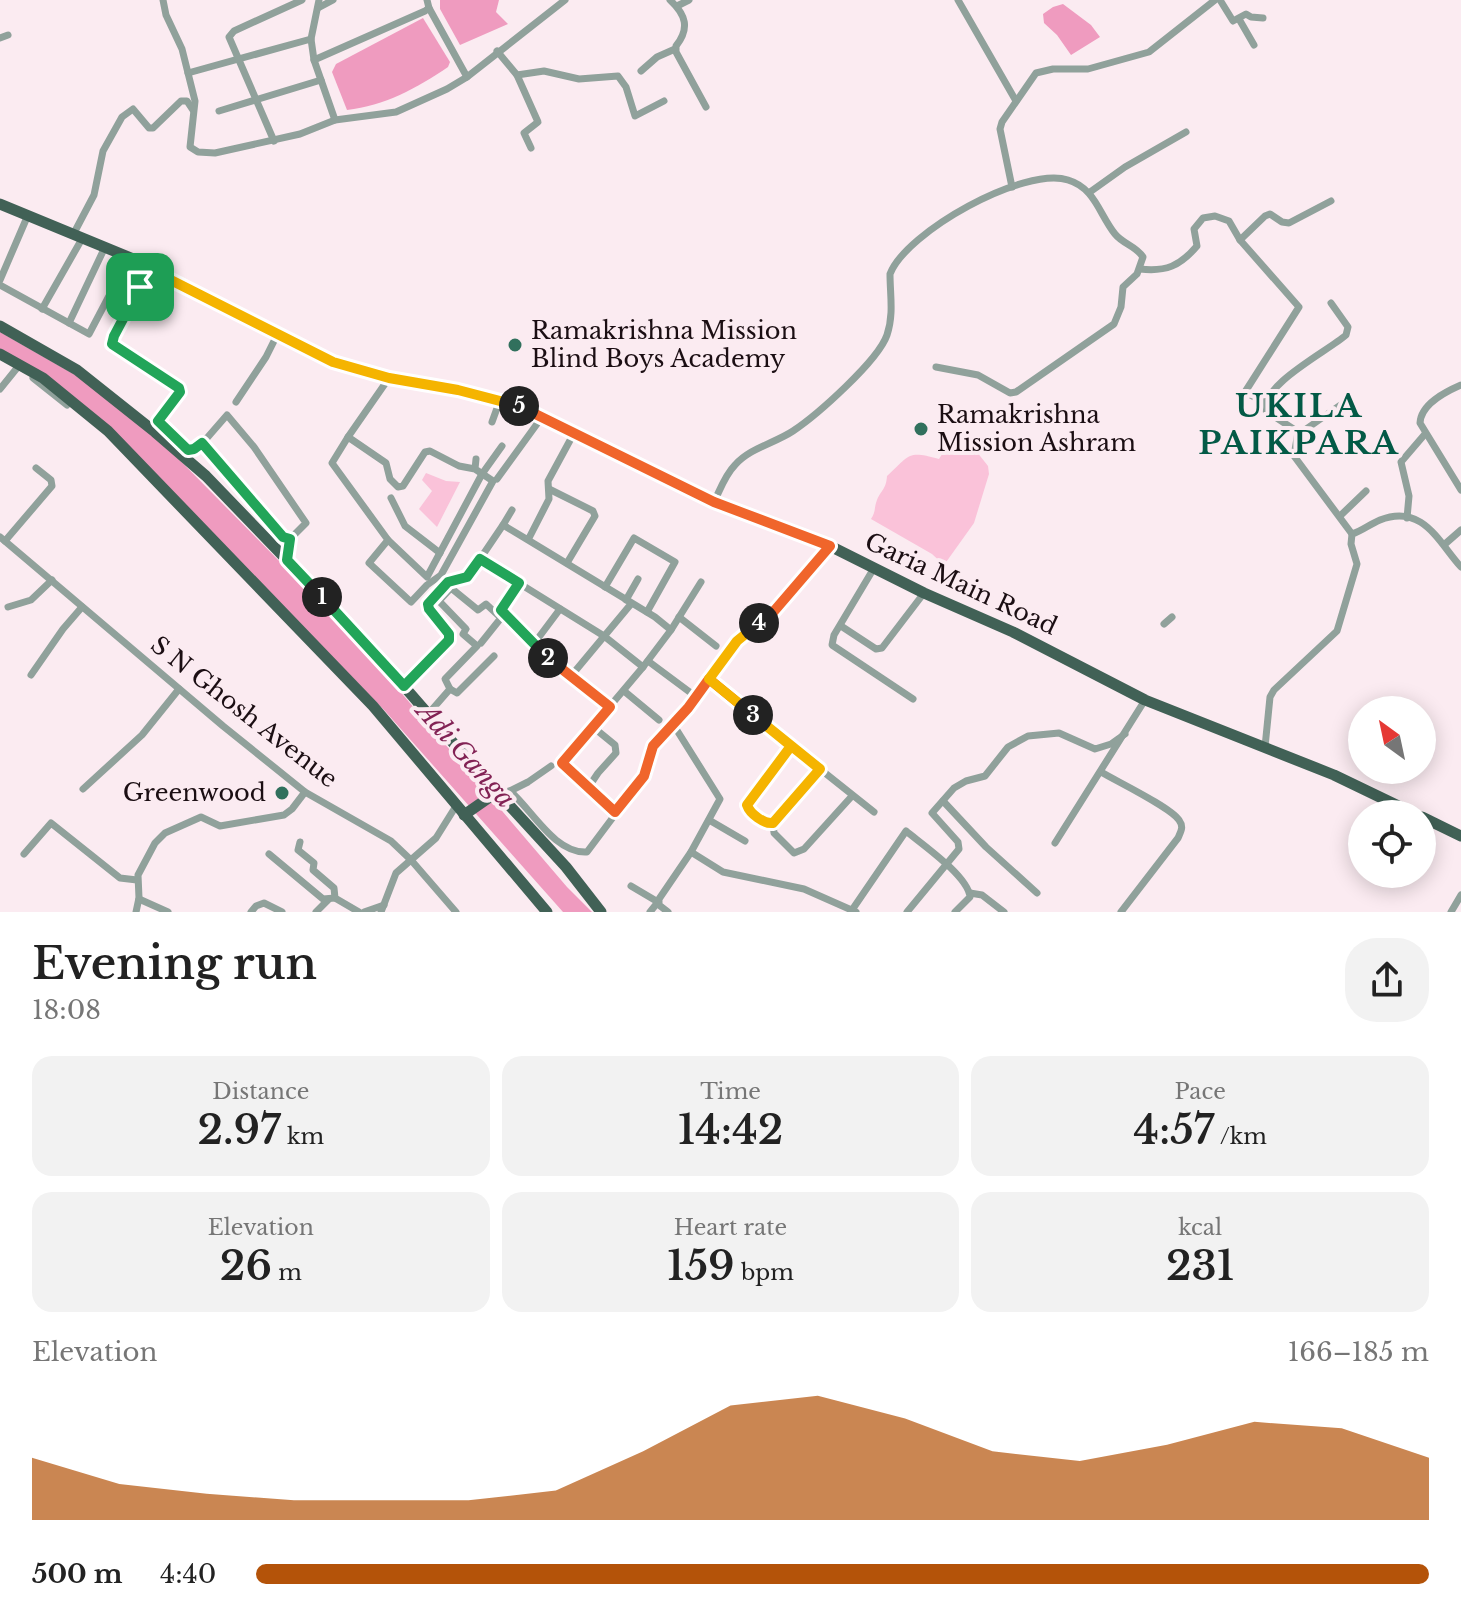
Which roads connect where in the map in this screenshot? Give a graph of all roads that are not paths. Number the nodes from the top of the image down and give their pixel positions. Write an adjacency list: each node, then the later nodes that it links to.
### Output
1 (163, 0): 20 (street)
2 (302, 0): 17 (street)
3 (333, 0): 9 (street)
4 (565, 0): 16 (street)
5 (689, 0): 8 (street)
6 (958, 0): 26 (street)
7 (1217, 0): 12 (street); 26 (street)
8 (674, 3): 15 (street)
9 (318, 4): 13 (street)
10 (428, 4): 18 (street); 22 (street)
11 (1263, 18): 12 (street)
12 (1239, 19): 14 (street)
13 (311, 39): 17 (street); 18 (street)
14 (1254, 45)
15 (675, 49): 19 (street); 27 (street)
16 (497, 51): 21 (street); 22 (street)
17 (239, 60): 20 (street); 24 (street)
18 (314, 60): 23 (street)
19 (641, 71)
20 (188, 73): 28 (street)
21 (517, 75): 25 (street); 33 (street)
22 (467, 77): 30 (street)
23 (321, 80): 24 (street); 30 (street)
24 (256, 99): 29 (street); 32 (street)
25 (664, 101)
26 (1016, 101): 34 (street)
27 (706, 107)
28 (193, 110): 32 (street); 39 (street)
29 (219, 111)
30 (335, 120): 32 (street)
31 (1186, 132): 35 (street)
32 (274, 141)
33 (531, 148)
34 (1012, 187): 35 (street); 78 (street)
35 (1090, 192): 44 (street)
36 (1331, 201): 40 (street)
37 (0, 204): 38 (main road, Garia Main Road)
38 (28, 215): 39 (main road, Garia Main Road); 45 (street)
39 (78, 235): 41 (main road, Garia Main Road); 47 (street)
40 (1240, 240): 44 (street); 60 (street)
41 (105, 247): 42 (main road, Garia Main Road); 48 (street)
42 (129, 258): 43 (main road, Garia Main Road); 48 (street)
43 (149, 269): 50 (main road, Garia Main Road); 67 (street)
44 (1140, 269): 52 (street)
45 (0, 282): 47 (street)
46 (1331, 303): 60 (street)
47 (42, 309): 48 (street)
48 (69, 323)
49 (0, 324): 93 (main road)
50 (277, 335): 54 (main road, Garia Main Road); 59 (street)
51 (0, 357): 53 (street); 69 (main road)
52 (936, 367)
53 (17, 368): 56 (street); 69 (street)
54 (389, 378): 58 (main road, Garia Main Road); 66 (street)
55 (1461, 385): 65 (street)
56 (0, 389)
57 (1349, 399): 64 (street)
58 (500, 400): 61 (main road, Garia Main Road); 62 (street)
59 (236, 402)
60 (1265, 403): 64 (street)
61 (542, 417): 63 (main road, Garia Main Road); 73 (street)
62 (492, 422)
63 (574, 433): 74 (street); 78 (main road, Garia Main Road)
64 (1299, 434): 80 (street)
65 (1425, 434): 75 (street); 81 (street)
66 (348, 437): 72 (street); 87 (street)
67 (202, 443): 86 (street); 86 (street)
68 (502, 446): 72 (street)
69 (126, 450): 149 (main road)
70 (476, 459): 72 (street)
71 (36, 468): 85 (street)
72 (478, 472): 87 (street); 91 (street)
73 (497, 479)
74 (549, 489): 88 (street); 94 (street)
75 (1461, 490)
76 (1366, 491): 80 (street)
77 (391, 498): 91 (street)
78 (714, 502): 90 (main road, Garia Main Road)
79 (512, 510): 82 (street)
80 (1340, 516): 84 (street)
81 (1407, 518): 84 (street); 89 (street)
82 (503, 525): 88 (street); 92 (street)
83 (1461, 530): 89 (street)
84 (1352, 534): 138 (street)
85 (3, 539): 98 (street, S N Ghosh Avenue)
86 (290, 539): 93 (street)
87 (388, 540): 91 (street)
88 (528, 540): 94 (street)
89 (1445, 544): 95 (street)
90 (830, 546): 96 (main road, Garia Main Road); 123 (street)
91 (440, 553)
92 (480, 559): 100 (street); 124 (street)
93 (287, 560): 124 (main road)
94 (567, 563): 101 (street)
95 (1461, 567)
96 (874, 568): 102 (main road, Garia Main Road); 113 (street)
97 (638, 579): 104 (street)
98 (52, 580): 105 (street); 106 (street, S N Ghosh Avenue)
99 (701, 582): 110 (street)
100 (519, 583): 107 (street); 108 (street)
101 (605, 587): 104 (street); 109 (street)
102 (924, 593): 113 (street); 130 (main road, Garia Main Road)
103 (487, 600): 108 (street)
104 (628, 602): 109 (street); 115 (street)
105 (8, 607)
106 (82, 607): 121 (street); 125 (street, S N Ghosh Avenue)
107 (560, 609): 115 (street); 117 (street)
108 (501, 610): 117 (street)
109 (647, 612): 114 (street)
110 (679, 617): 114 (street); 118 (street)
111 (1172, 617): 112 (street)
112 (1164, 624)
113 (841, 626): 129 (street)
114 (671, 630): 120 (street)
115 (604, 636): 120 (street); 122 (street)
116 (481, 643): 126 (street)
117 (533, 645): 122 (street)
118 (716, 646)
119 (494, 656): 126 (street)
120 (646, 664): 127 (street); 128 (street)
121 (31, 675)
122 (571, 676): 131 (street)
123 (709, 679): 128 (street); 137 (street)
124 (404, 686): 132 (main road)
125 (179, 689): 143 (street); 144 (street, S N Ghosh Avenue)
126 (450, 689): 132 (street)
127 (624, 691): 131 (street); 133 (street)
128 (695, 696): 134 (street)
129 (913, 699)
130 (1145, 700): 136 (street); 138 (main road, Garia Main Road)
131 (610, 707): 135 (street)
132 (429, 713): 145 (main road)
133 (659, 720)
134 (673, 724): 150 (street); 152 (street)
135 (593, 727): 142 (street); 142 (street)
136 (1125, 734): 141 (street); 148 (street)
137 (791, 746): 140 (street); 153 (street)
138 (1265, 747): 147 (main road, Garia Main Road)
139 (551, 766): 145 (street)
140 (820, 769): 146 (street); 153 (street)
141 (1101, 772): 158 (street); 190 (street)
142 (588, 788): 150 (street)
143 (83, 789)
144 (305, 792): 163 (street, S N Ghosh Avenue); 166 (street)
145 (502, 792): 149 (main road); 160 (street); 165 (main road)
146 (852, 796): 151 (street); 153 (street)
147 (1386, 800)
148 (943, 801): 164 (street); 169 (street)
149 (460, 811): 163 (street); 183 (main road)
150 (615, 812): 160 (street)
151 (874, 812)
152 (709, 820): 156 (street); 159 (street)
153 (773, 823)
154 (1436, 824): 155 (main road)
155 (1461, 836)
156 (745, 841)
157 (300, 842): 172 (street)
158 (1055, 843)
159 (691, 852): 173 (street); 175 (street)
160 (577, 853): 165 (street)
161 (24, 854): 166 (street)
162 (269, 854): 172 (street)
163 (411, 860): 174 (street); 182 (street, S N Ghosh Avenue)
164 (945, 863): 168 (street); 175 (street); 187 (street)
165 (566, 867): 184 (main road)
166 (137, 880): 171 (street)
167 (631, 886): 173 (street)
168 (970, 893): 188 (street); 189 (street)
169 (1037, 893)
170 (1461, 895): 191 (street)
171 (139, 899): 176 (street); 177 (street)
172 (331, 899): 180 (street); 181 (street)
173 (658, 902): 185 (street); 186 (street)
174 (382, 908): 181 (street)
175 (854, 911)
176 (136, 912)
177 (168, 912)
178 (251, 912): 179 (street)
179 (282, 912)
180 (316, 912)
181 (361, 912)
182 (456, 912)
183 (547, 912)
184 (601, 912)
185 (650, 912)
186 (668, 912)
187 (907, 912)
188 (955, 912)
189 (1004, 912)
190 (1121, 912)
191 (1451, 912)

